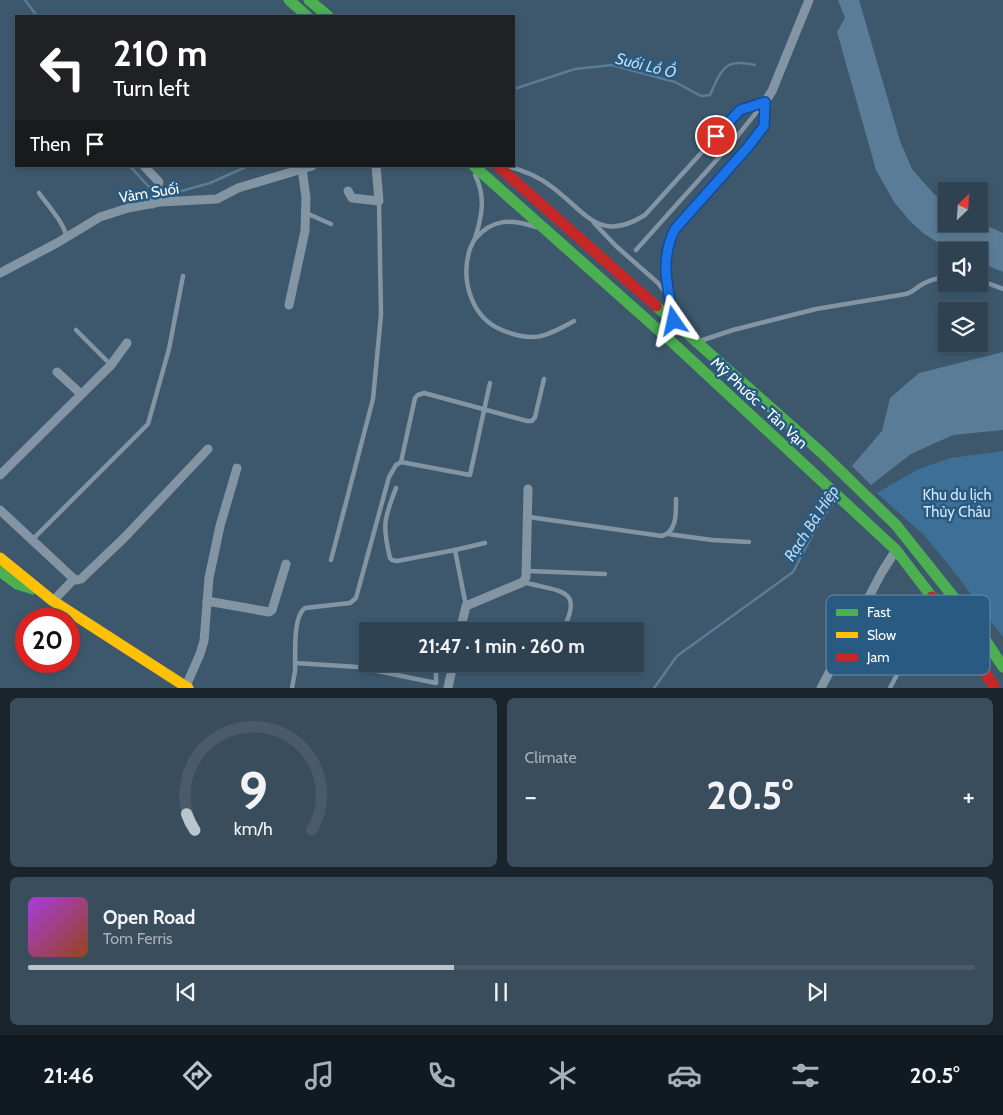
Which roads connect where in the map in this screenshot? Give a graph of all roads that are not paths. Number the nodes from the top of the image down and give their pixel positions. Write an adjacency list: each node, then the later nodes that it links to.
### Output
1 (288, 0): 4 (main road)
2 (309, 0): 5 (main road)
3 (809, 0): 6 (street)
4 (306, 15)
5 (327, 15)
6 (765, 102): 20 (lane); 25 (lane); 31 (lane)
7 (145, 167): 17 (street)
8 (307, 167): 14 (street, Vàm Suối)
9 (376, 167): 18 (street)
10 (472, 167): 24 (lane)
11 (473, 167): 22 (main road, Mỹ Phước - Tân Vạn)
12 (499, 167): 34 (main road, Mỹ Phước - Tân Vạn)
13 (509, 167): 20 (lane)
14 (302, 168): 17 (street, Vàm Suối); 19 (street)
15 (348, 191): 18 (street)
16 (38, 193): 23 (lane)
17 (153, 201): 23 (street, Vàm Suối)
18 (379, 201): 60 (lane)
19 (306, 213): 21 (lane); 32 (street)
20 (594, 222): 31 (lane)
21 (331, 224)
22 (546, 230): 24 (lane); 58 (main road, Mỹ Phước - Tân Vạn)
23 (67, 238): 26 (street, Vàm Suối)
24 (474, 240): 33 (lane)
25 (636, 250)
26 (0, 273)
27 (182, 276): 54 (lane)
28 (938, 279): 36 (lane)
29 (988, 283): 30 (lane)
30 (1003, 289)
31 (670, 299): 34 (lane)
32 (289, 305)
33 (574, 321)
34 (674, 321): 36 (main road, Mỹ Phước - Tân Vạn)
35 (76, 330): 38 (lane)
36 (698, 342): 70 (main road, Mỹ Phước - Tân Vạn)
37 (127, 343): 38 (street)
38 (111, 365): 42 (street)
39 (57, 372): 42 (street)
40 (544, 379): 43 (lane)
41 (490, 383): 43 (lane)
42 (81, 394): 47 (street)
43 (483, 410): 45 (lane); 45 (lane)
44 (208, 449): 65 (street)
45 (402, 462): 77 (lane)
46 (236, 468): 72 (street)
47 (0, 475)
48 (396, 488): 57 (lane)
49 (528, 489): 52 (street)
50 (676, 499): 53 (lane)
51 (0, 510): 54 (street)
52 (529, 517): 53 (lane); 63 (street)
53 (668, 534): 55 (lane)
54 (33, 539): 65 (street)
55 (749, 542)
56 (485, 543): 57 (lane)
57 (455, 550): 73 (lane)
58 (896, 550): 68 (street); 69 (main road, Mỹ Phước - Tân Vạn)
59 (0, 558): 67 (main road)
60 (331, 560)
61 (286, 564): 72 (street)
62 (0, 571): 67 (main road)
63 (528, 571): 64 (lane); 66 (street)
64 (605, 574)
65 (74, 579): 71 (street)
66 (523, 582): 73 (street); 75 (lane)
67 (37, 590): 71 (main road)
68 (870, 595)
69 (931, 595)
70 (952, 595)
71 (53, 601): 86 (main road)
72 (207, 601): 86 (street)
73 (466, 606): 74 (street)
74 (462, 622)
75 (567, 622)
76 (990, 646): 78 (main road, Mỹ Phước - Tân Vạn)
77 (295, 663): 79 (lane); 87 (lane)
78 (1003, 666)
79 (359, 667)
80 (382, 672): 81 (lane)
81 (436, 672)
82 (451, 672): 88 (street)
83 (828, 675): 89 (street)
84 (897, 675): 90 (lane)
85 (986, 675): 91 (main road, Mỹ Phước - Tân Vạn)
86 (187, 687)
87 (292, 688)
88 (448, 688)
89 (821, 688)
90 (890, 688)
91 (994, 688)

